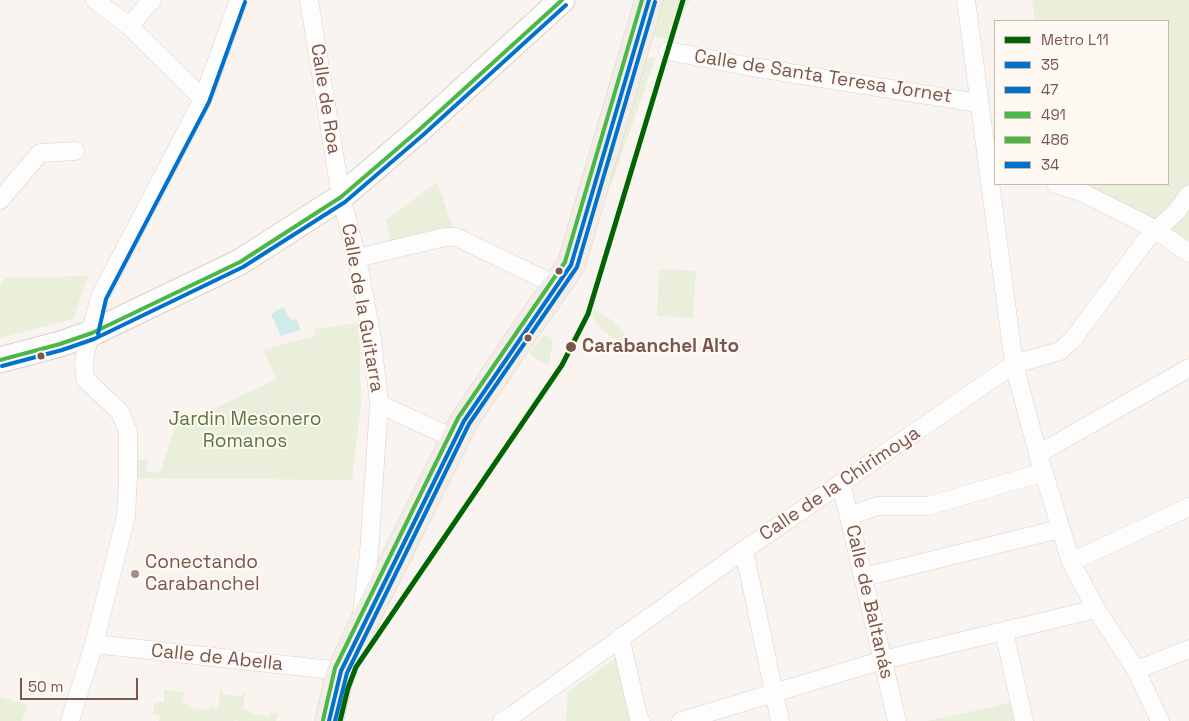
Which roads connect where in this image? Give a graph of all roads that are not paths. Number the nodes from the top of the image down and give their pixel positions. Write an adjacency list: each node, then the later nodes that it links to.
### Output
1 (95, 0): 8 (street)
2 (152, 0): 8 (street)
3 (239, 0): 10 (street)
4 (309, 0): 16 (street, Calle de Roa)
5 (562, 0): 16 (main road)
6 (648, 0): 21 (main road)
7 (966, 0): 11 (street)
8 (129, 26): 10 (street)
9 (668, 51): 11 (street, Calle de Santa Teresa Jornet)
10 (203, 99): 22 (street)
11 (978, 102): 13 (street)
12 (75, 151): 17 (street)
13 (992, 173): 24 (street)
14 (1059, 185): 18 (street)
15 (1189, 194): 18 (street, Calle de la Chirimoya)
16 (341, 197): 20 (street, Calle de la Guitarra); 22 (main road)
17 (0, 200)
18 (1156, 230): 19 (street); 24 (street, Calle de la Chirimoya)
19 (1189, 253)
20 (358, 258): 21 (street); 26 (street, Calle de la Guitarra)
21 (558, 286): 27 (main road)
22 (92, 333): 23 (main road); 41 (street)
23 (0, 360)
24 (1014, 364): 28 (street); 30 (street, Calle de la Chirimoya)
25 (1189, 368): 28 (street)
26 (379, 404): 27 (street); 38 (street, Calle de la Guitarra)
27 (455, 439): 38 (main road)
28 (1038, 454): 29 (street)
29 (1044, 472): 32 (street); 33 (street)
30 (841, 483): 32 (street, Calle de Baltanás); 34 (street, Calle de la Chirimoya)
31 (1189, 507): 35 (street)
32 (849, 516): 36 (street, Calle de Baltanás)
33 (1060, 529): 35 (street); 36 (street)
34 (744, 550): 40 (street, Calle de la Chirimoya); 46 (street)
35 (1071, 562): 37 (street)
36 (864, 577): 43 (street, Calle de Baltanás)
37 (1096, 609): 39 (street); 44 (street)
38 (361, 628): 45 (main road)
39 (1004, 631): 43 (street); 54 (street)
40 (620, 637): 49 (street, Calle de la Chirimoya); 50 (street)
41 (94, 644): 45 (street, Calle de Abella); 47 (street)
42 (1189, 649): 44 (street)
43 (883, 660): 46 (street); 53 (street, Calle de Baltanás)
44 (1136, 670): 55 (street)
45 (341, 671): 48 (main road)
46 (774, 694): 51 (street); 52 (street)
47 (70, 721)
48 (329, 721)
49 (502, 721)
50 (641, 721)
51 (681, 721)
52 (780, 721)
53 (898, 721)
54 (1024, 721)
55 (1160, 721)

